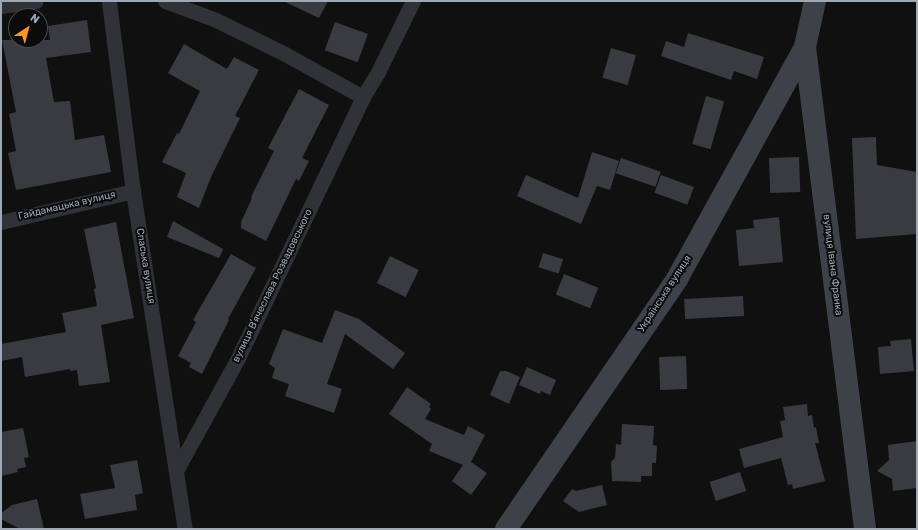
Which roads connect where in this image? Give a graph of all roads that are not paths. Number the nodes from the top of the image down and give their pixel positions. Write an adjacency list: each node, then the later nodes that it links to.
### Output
1 (36, 1): 6 (street)
2 (110, 1): 9 (street, Спаська вулиця)
3 (165, 1): 8 (street)
4 (413, 1): 8 (street, вулиця Вʼячеслава Розвадовського)
5 (815, 1): 7 (street, вулиця Івана Франка)
6 (1, 6)
7 (805, 47): 13 (street, Українська вулиця); 14 (street, вулиця Івана Франка)
8 (363, 97): 11 (street, вулиця Вʼячеслава Розвадовського)
9 (133, 191): 10 (street, Гайдамацька вулиця); 11 (street, Спаська вулиця)
10 (1, 222)
11 (176, 471): 12 (street, Спаська вулиця)
12 (185, 529)
13 (506, 529)
14 (865, 529)

